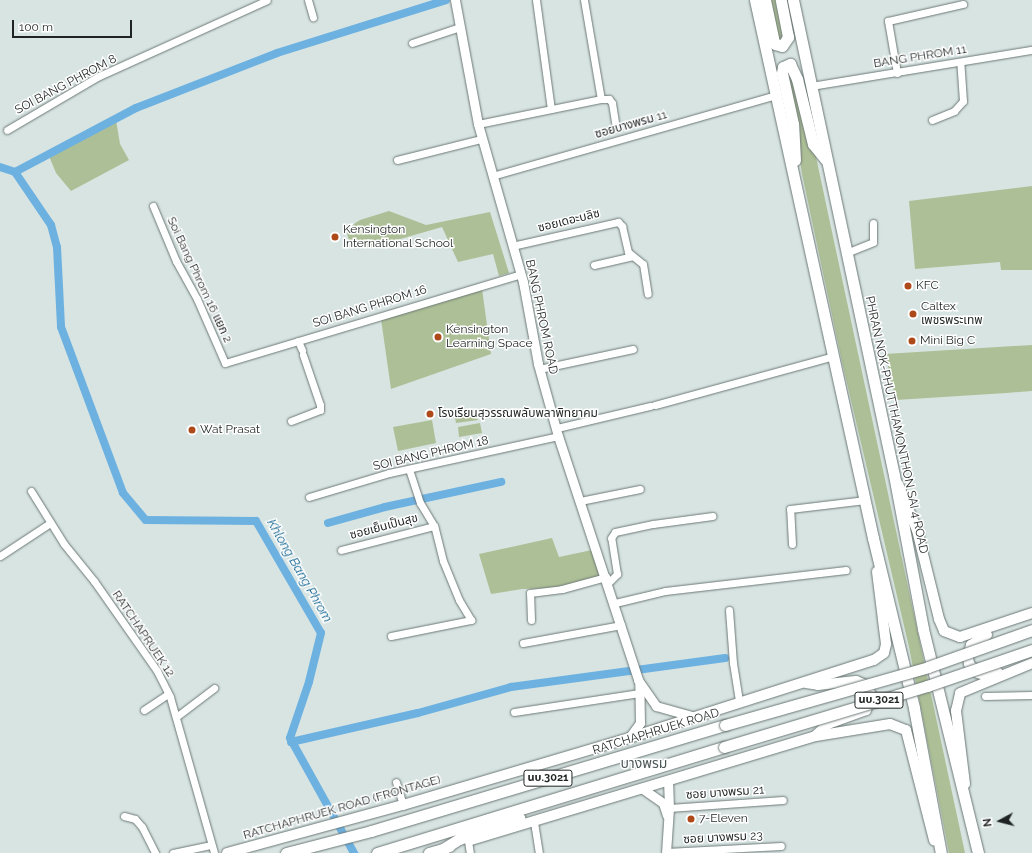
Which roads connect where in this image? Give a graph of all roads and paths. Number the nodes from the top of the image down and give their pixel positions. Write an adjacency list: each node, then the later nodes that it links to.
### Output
1 (267, 0): 24 (street, SOI BANG PHROM 8)
2 (308, 0): 11 (street)
3 (455, 0): 12 (street, BANG PHROM ROAD)
4 (536, 0): 20 (street)
5 (584, 0): 19 (street)
6 (755, 0): 18 (main road)
7 (765, 0): 8 (main road)
8 (781, 0)
9 (793, 0): 17 (main road, PHRAN NOK-PHUTTHAMONTHON SAI 4 ROAD)
10 (963, 4): 16 (street)
11 (313, 17)
12 (460, 27): 13 (street); 23 (street, BANG PHROM ROAD)
13 (412, 43)
14 (1032, 50): 15 (street, BANG PHROM 11)
15 (960, 62): 16 (street, BANG PHROM 11); 21 (street)
16 (897, 73): 17 (street, BANG PHROM 11)
17 (811, 86): 27 (main road, PHRAN NOK-PHUTTHAMONTHON SAI 4 ROAD)
18 (776, 95): 28 (main road); 29 (street, ซอยบางพรม 11)
19 (601, 99): 20 (street); 22 (street)
20 (551, 108): 23 (street)
21 (932, 120)
22 (615, 122)
23 (478, 124): 25 (street, BANG PHROM ROAD)
24 (7, 130)
25 (481, 139): 26 (street); 29 (street, BANG PHROM ROAD)
26 (397, 160)
27 (826, 160): 28 (main road); 33 (main road, PHRAN NOK-PHUTTHAMONTHON SAI 4 ROAD)
28 (792, 170): 40 (main road)
29 (492, 176): 32 (street, BANG PHROM ROAD)
30 (153, 206): 41 (street, Soi Bang Phrom 16 แยก 2)
31 (873, 222): 33 (street)
32 (512, 246): 34 (street, ซอยเดอะบลิซ); 36 (street, BANG PHROM ROAD)
33 (846, 253): 46 (main road, PHRAN NOK-PHUTTHAMONTHON SAI 4 ROAD)
34 (632, 256): 35 (street); 37 (street, ซอยเดอะบลิซ)
35 (594, 265)
36 (521, 274): 38 (street, SOI BANG PHROM 16); 42 (street, BANG PHROM ROAD)
37 (648, 294)
38 (298, 341): 41 (street, SOI BANG PHROM 16); 43 (street)
39 (633, 349): 42 (street)
40 (834, 356): 44 (street, SOI BANG PHROM 18); 50 (main road)
41 (225, 363)
42 (539, 369): 44 (street, BANG PHROM ROAD)
43 (291, 421)
44 (558, 432): 45 (street, SOI BANG PHROM 18); 51 (street, BANG PHROM ROAD)
45 (409, 469): 49 (street, SOI BANG PHROM 18); 54 (street)
46 (894, 475): 63 (main road); 92 (main road, PHRAN NOK-PHUTTHAMONTHON SAI 4 ROAD)
47 (640, 489): 51 (street)
48 (31, 491): 53 (street, RATCHAPRUEK 12)
49 (309, 497)
50 (865, 500): 55 (main road); 56 (street)
51 (580, 501): 60 (street, BANG PHROM ROAD)
52 (712, 516): 60 (street)
53 (50, 523): 58 (street); 75 (street, RATCHAPRUEK 12)
54 (434, 526): 57 (street, ซอยเย็นเป็นสุข); 67 (street)
55 (873, 538): 72 (main road, RATCHAPHRUEK ROAD / นบ.3021); 111 (main road)
56 (792, 544)
57 (341, 550)
58 (0, 556)
59 (846, 570): 61 (street)
60 (607, 580): 61 (street, BANG PHROM ROAD); 64 (street)
61 (615, 603): 65 (street, BANG PHROM ROAD)
62 (729, 610): 78 (street)
63 (1032, 614): 70 (main road)
64 (530, 620)
65 (622, 625): 68 (street); 71 (street, BANG PHROM ROAD)
66 (1032, 630): 107 (main road, RATCHAPHRUEK ROAD / นบ.3021, bridge)
67 (391, 636)
68 (522, 643)
69 (1032, 650): 90 (main road, นบ.3021, bridge)
70 (1032, 662): 92 (main road)
71 (636, 673): 74 (street, BANG PHROM ROAD); 82 (street, BANG PHROM ROAD)
72 (802, 683): 78 (main road, RATCHAPHRUEK ROAD / นบ.3021); 83 (main road)
73 (214, 688): 81 (street)
74 (640, 692): 80 (street); 84 (street, BANG PHROM ROAD)
75 (168, 694): 79 (street); 81 (street, RATCHAPRUEK 12)
76 (1032, 695): 77 (street)
77 (985, 696)
78 (739, 702): 82 (main road, RATCHAPHRUEK ROAD / นบ.3021)
79 (144, 710)
80 (514, 712)
81 (176, 717): 98 (street, RATCHAPRUEK 12)
82 (695, 717): 84 (main road, RATCHAPHRUEK ROAD / นบ.3021)
83 (816, 736): 85 (main road, นบ.3021); 111 (main road, นบ.3021)
84 (629, 738): 87 (main road, RATCHAPHRUEK ROAD / นบ.3021)
85 (668, 781): 88 (main road, นบ.3021); 93 (street)
86 (396, 782): 91 (street)
87 (464, 787): 91 (main road, RATCHAPHRUEK ROAD (FRONTAGE) / นบ.3021)
88 (643, 789): 95 (street); 96 (main road, นบ.3021)
89 (783, 800): 93 (street, ซอย บางพรม 21)
90 (543, 803): 100 (main road); 101 (main road, นบ.3021)
91 (403, 805): 106 (main road, RATCHAPHRUEK ROAD (FRONTAGE) / นบ.3021)
92 (968, 805): 112 (main road, PHRAN NOK-PHUTTHAMONTHON SAI 4 ROAD)
93 (669, 808): 95 (street)
94 (124, 816): 103 (street)
95 (667, 818): 102 (street)
96 (534, 822): 97 (main road, นบ.3021); 110 (street)
97 (470, 840): 100 (main road, นบ.3021); 109 (street)
98 (210, 845): 104 (street); 105 (street, RATCHAPRUEK 12)
99 (781, 846): 102 (street, ซอย บางพรม 23)
100 (444, 851): 108 (main road, นบ.3021)
101 (379, 852)
102 (666, 852)
103 (155, 853)
104 (173, 853)
105 (214, 853)
106 (227, 853)
107 (286, 853)
108 (429, 853)
109 (470, 853)
110 (538, 853)
111 (939, 853)
112 (978, 853)

